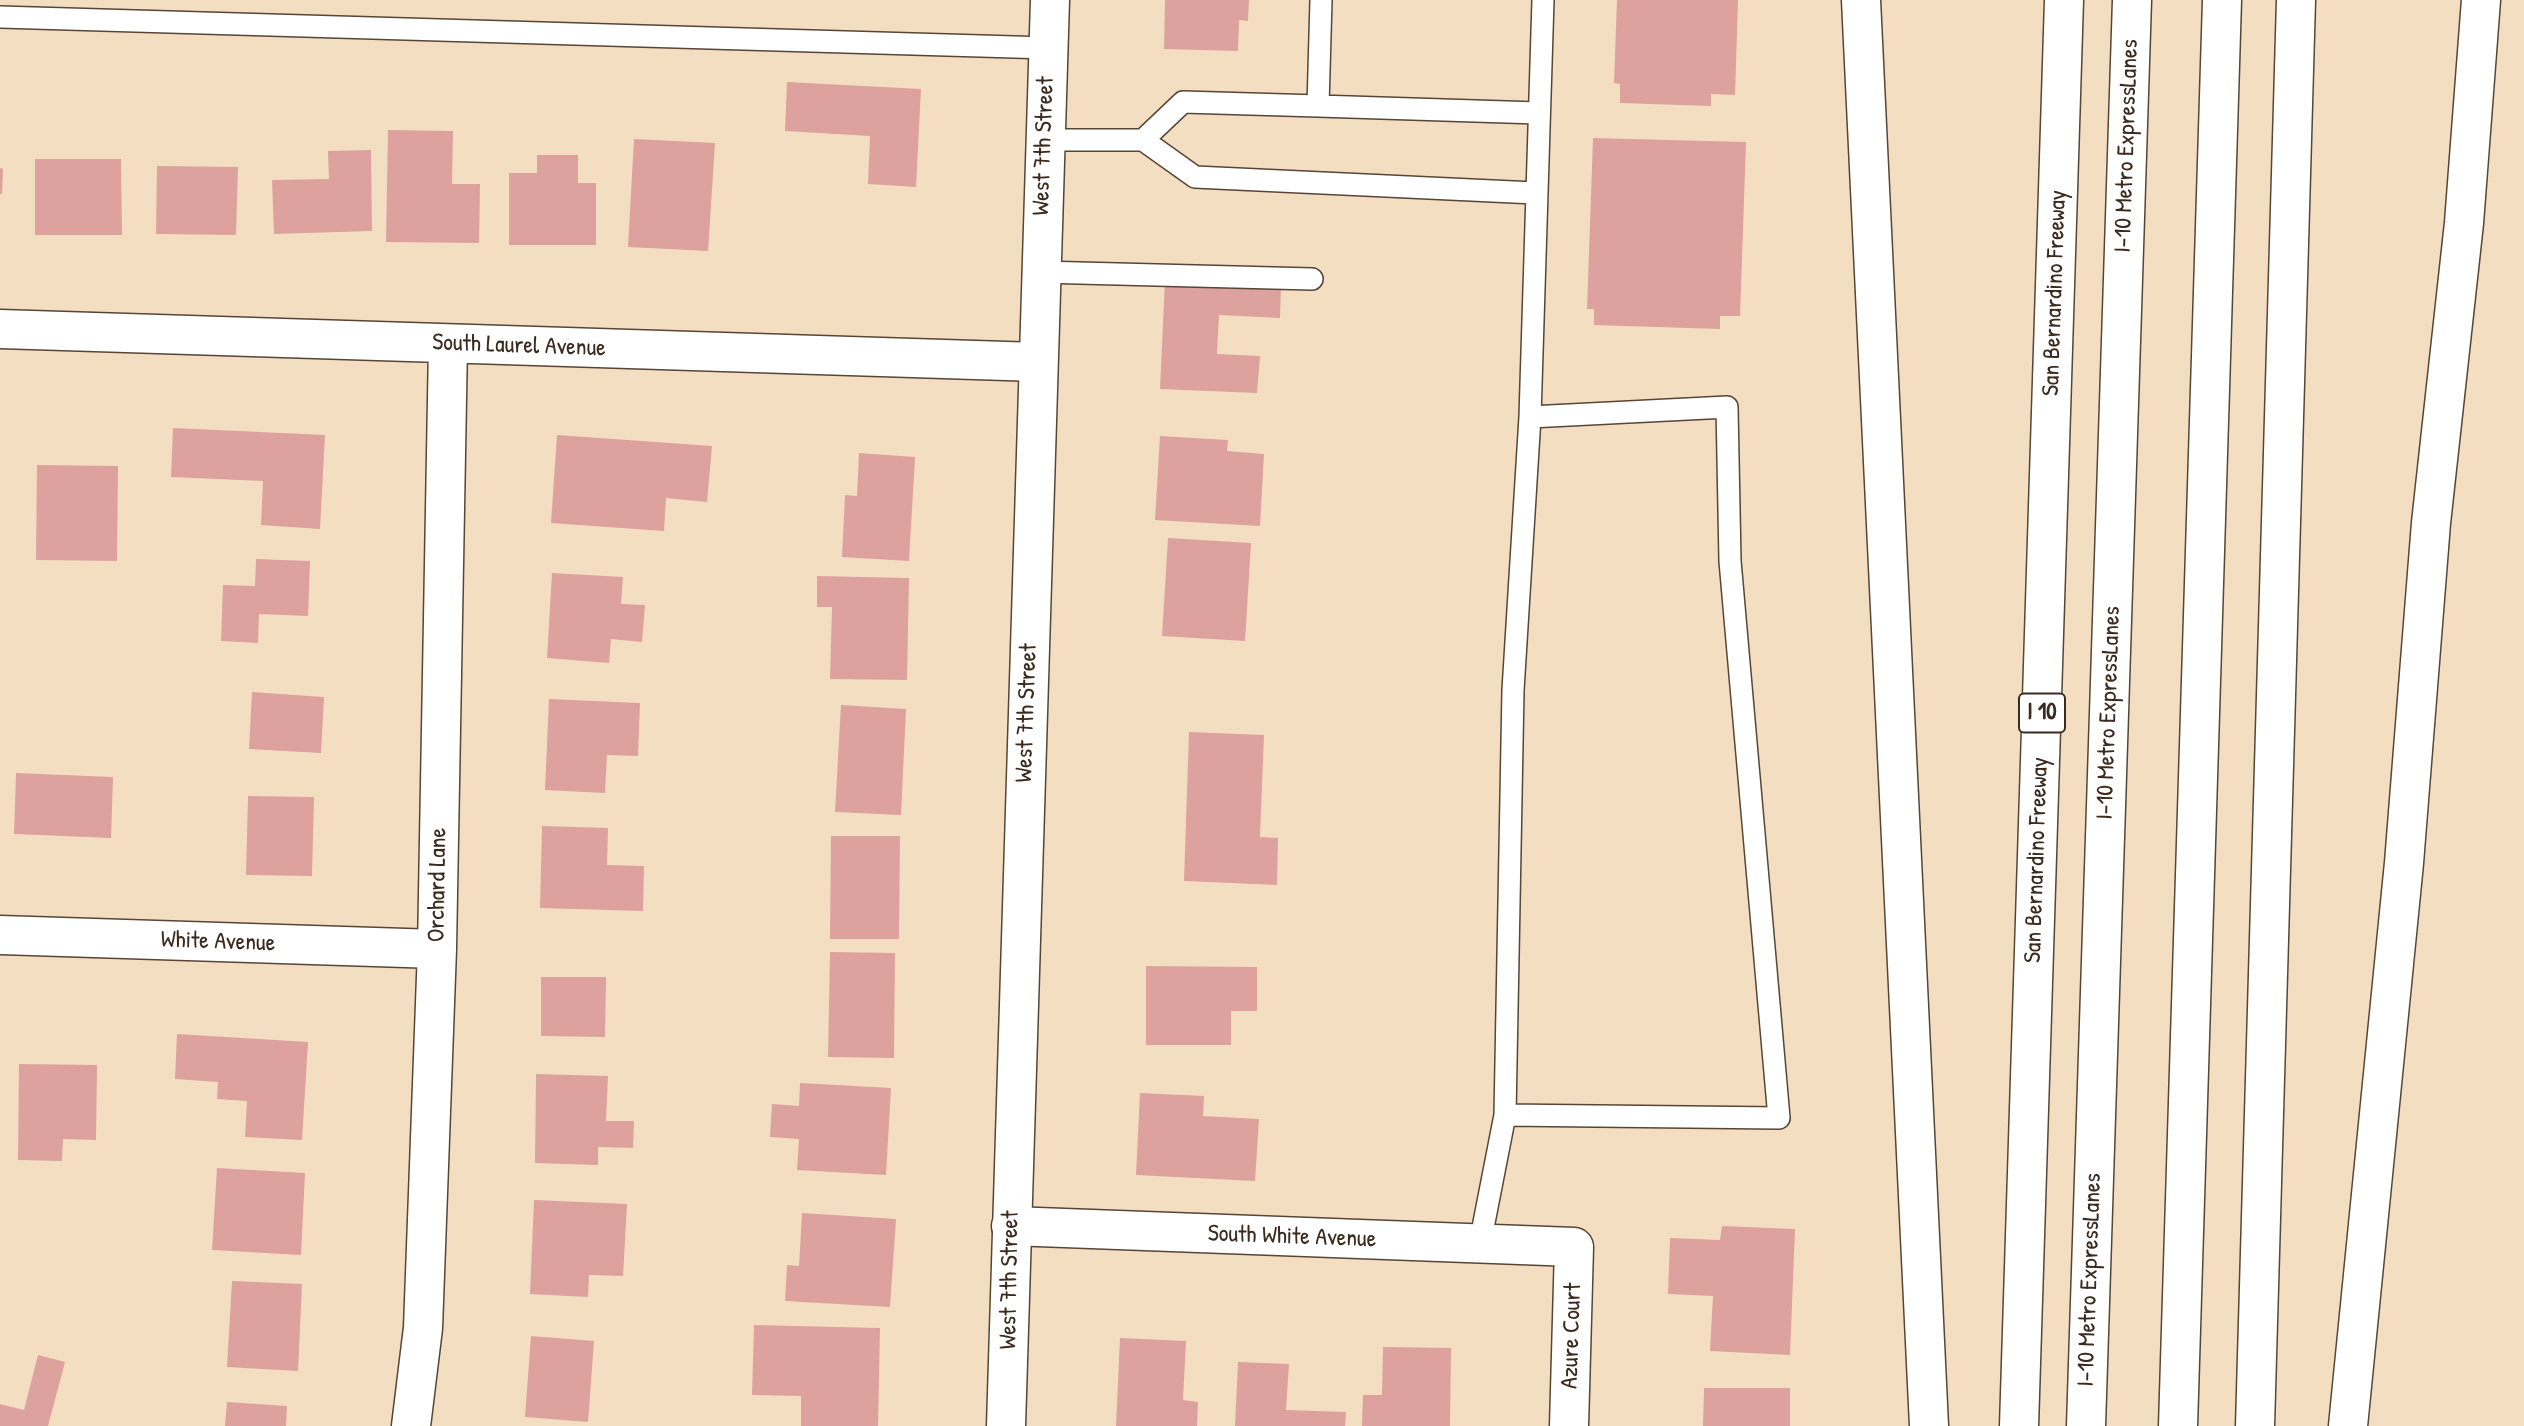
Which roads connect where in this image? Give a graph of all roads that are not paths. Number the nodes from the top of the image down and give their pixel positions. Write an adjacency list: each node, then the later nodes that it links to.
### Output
1 (1050, 0): 11 (main road, West 7th Street)
2 (1321, 0): 12 (lane)
3 (1543, 0): 13 (lane)
4 (1861, 0): 32 (main road)
5 (2064, 0): 33 (main road, San Bernardino Freeway / I 10)
6 (2132, 0): 34 (main road, I-10 Metro ExpressLanes)
7 (2222, 0): 35 (main road)
8 (2296, 0): 36 (main road)
9 (2481, 0): 37 (main road)
10 (0, 17): 11 (lane)
11 (1048, 48): 14 (main road, West 7th Street)
12 (1318, 106): 13 (lane); 15 (lane)
13 (1538, 113): 16 (lane)
14 (1045, 140): 15 (lane); 17 (main road, West 7th Street)
15 (1143, 140): 16 (lane)
16 (1535, 193): 22 (lane)
17 (1040, 272): 18 (lane); 21 (main road, West 7th Street)
18 (1311, 279)
19 (0, 329): 20 (main road, South Laurel Avenue)
20 (448, 344): 21 (main road, South Laurel Avenue); 24 (main road, Orchard Lane)
21 (1038, 362): 26 (main road, West 7th Street)
22 (1530, 417): 25 (lane); 25 (lane)
23 (0, 936): 24 (main road, White Avenue)
24 (437, 949): 29 (main road, Orchard Lane)
25 (1505, 1115): 27 (lane)
26 (1011, 1226): 27 (main road, South White Avenue); 30 (main road, West 7th Street)
27 (1480, 1244): 28 (main road, South White Avenue)
28 (1574, 1247): 31 (main road, Azure Court)
29 (411, 1426)
30 (1006, 1426)
31 (1569, 1426)
32 (1929, 1426)
33 (2019, 1426)
34 (2086, 1426)
35 (2178, 1426)
36 (2255, 1426)
37 (2348, 1426)

